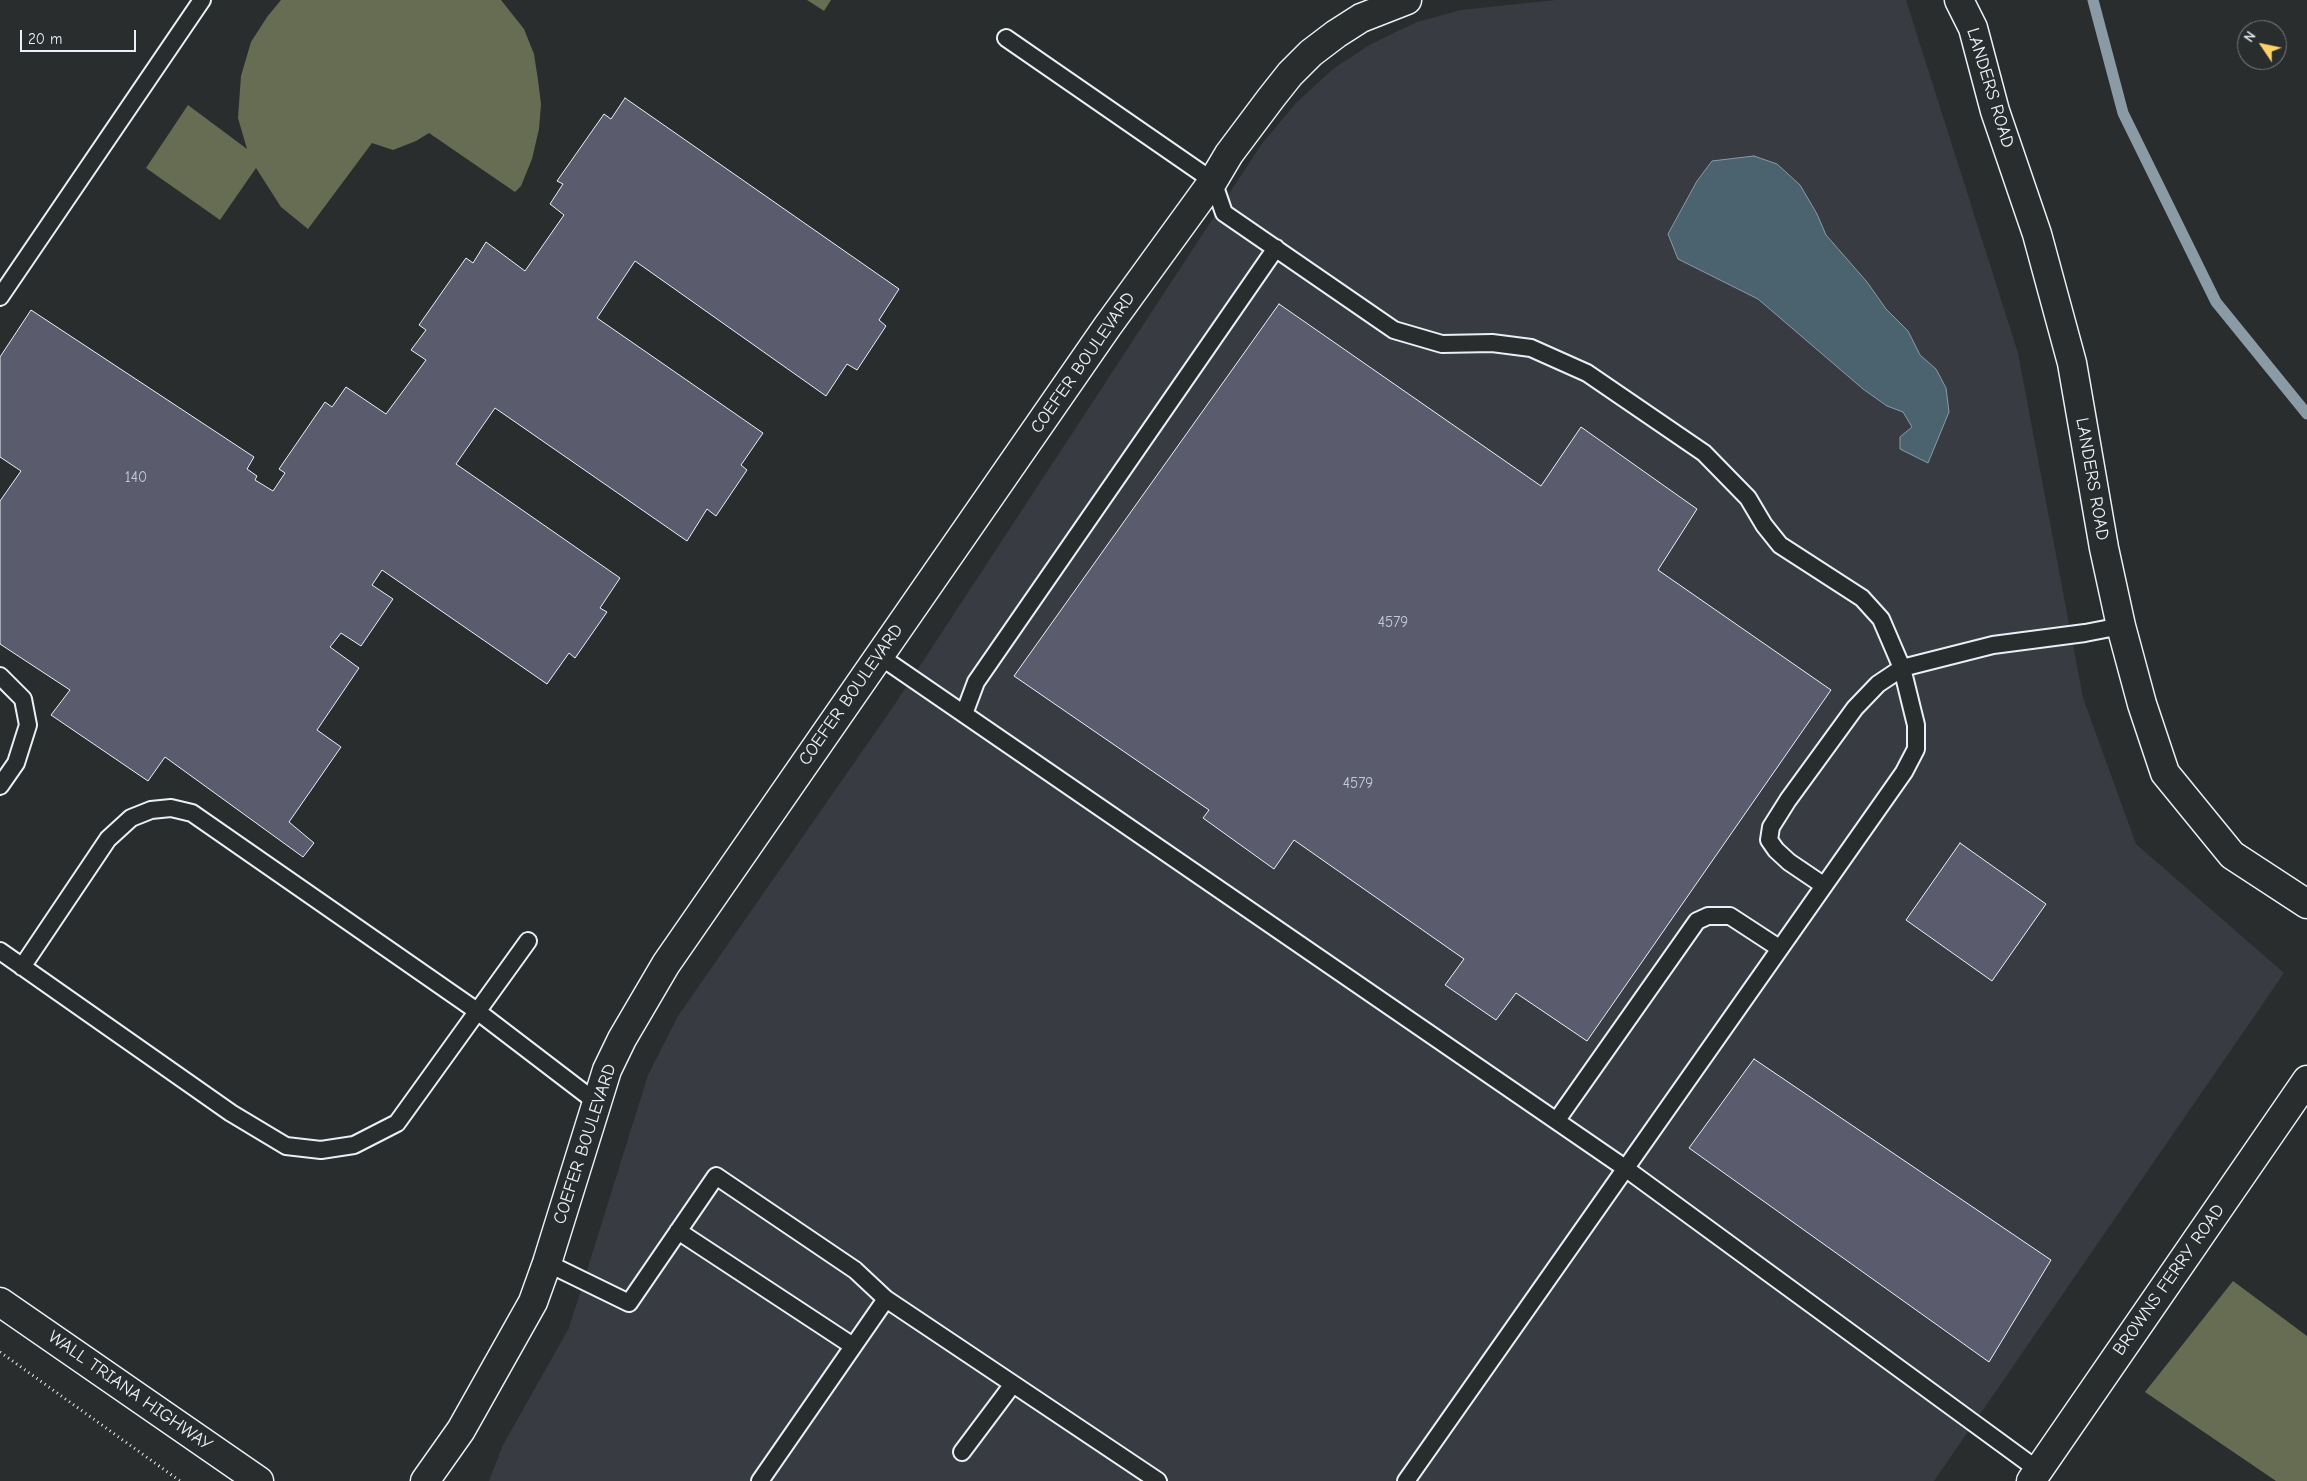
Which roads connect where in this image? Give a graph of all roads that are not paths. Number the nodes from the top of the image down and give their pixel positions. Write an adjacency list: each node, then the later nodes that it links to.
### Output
1 (202, 0): 7 (lane)
2 (1407, 0): 5 (street, COEFER BOULEVARD)
3 (1959, 0): 8 (street, LANDERS ROAD)
4 (1006, 38): 5 (lane)
5 (1213, 181): 6 (lane); 9 (street, COEFER BOULEVARD)
6 (1276, 248): 10 (lane); 12 (lane)
7 (0, 297)
8 (2121, 626): 10 (lane); 15 (street, LANDERS ROAD)
9 (878, 655): 12 (lane); 22 (street, COEFER BOULEVARD)
10 (1902, 668): 14 (lane); 14 (lane)
11 (0, 676): 13 (lane)
12 (964, 714): 23 (lane)
13 (0, 786)
14 (1823, 885): 17 (lane)
15 (2307, 904)
16 (528, 941): 20 (lane)
17 (1779, 948): 23 (lane); 24 (lane)
18 (0, 952): 19 (lane)
19 (22, 967): 20 (lane); 20 (lane)
20 (477, 1012): 22 (lane)
21 (2307, 1080): 32 (street, BROWNS FERRY ROAD)
22 (596, 1102): 26 (street, COEFER BOULEVARD)
23 (1556, 1120): 24 (lane)
24 (1625, 1168): 32 (lane); 37 (lane)
25 (678, 1231): 26 (lane); 27 (lane); 29 (lane)
26 (547, 1263): 34 (street, COEFER BOULEVARD)
27 (886, 1299): 29 (lane); 30 (lane)
28 (0, 1302): 33 (street, WALL TRIANA HIGHWAY)
29 (853, 1346): 35 (lane)
30 (1013, 1384): 31 (lane); 36 (lane)
31 (962, 1452)
32 (2035, 1475)
33 (259, 1481)
34 (425, 1481)
35 (760, 1481)
36 (1158, 1481)
37 (1406, 1481)

